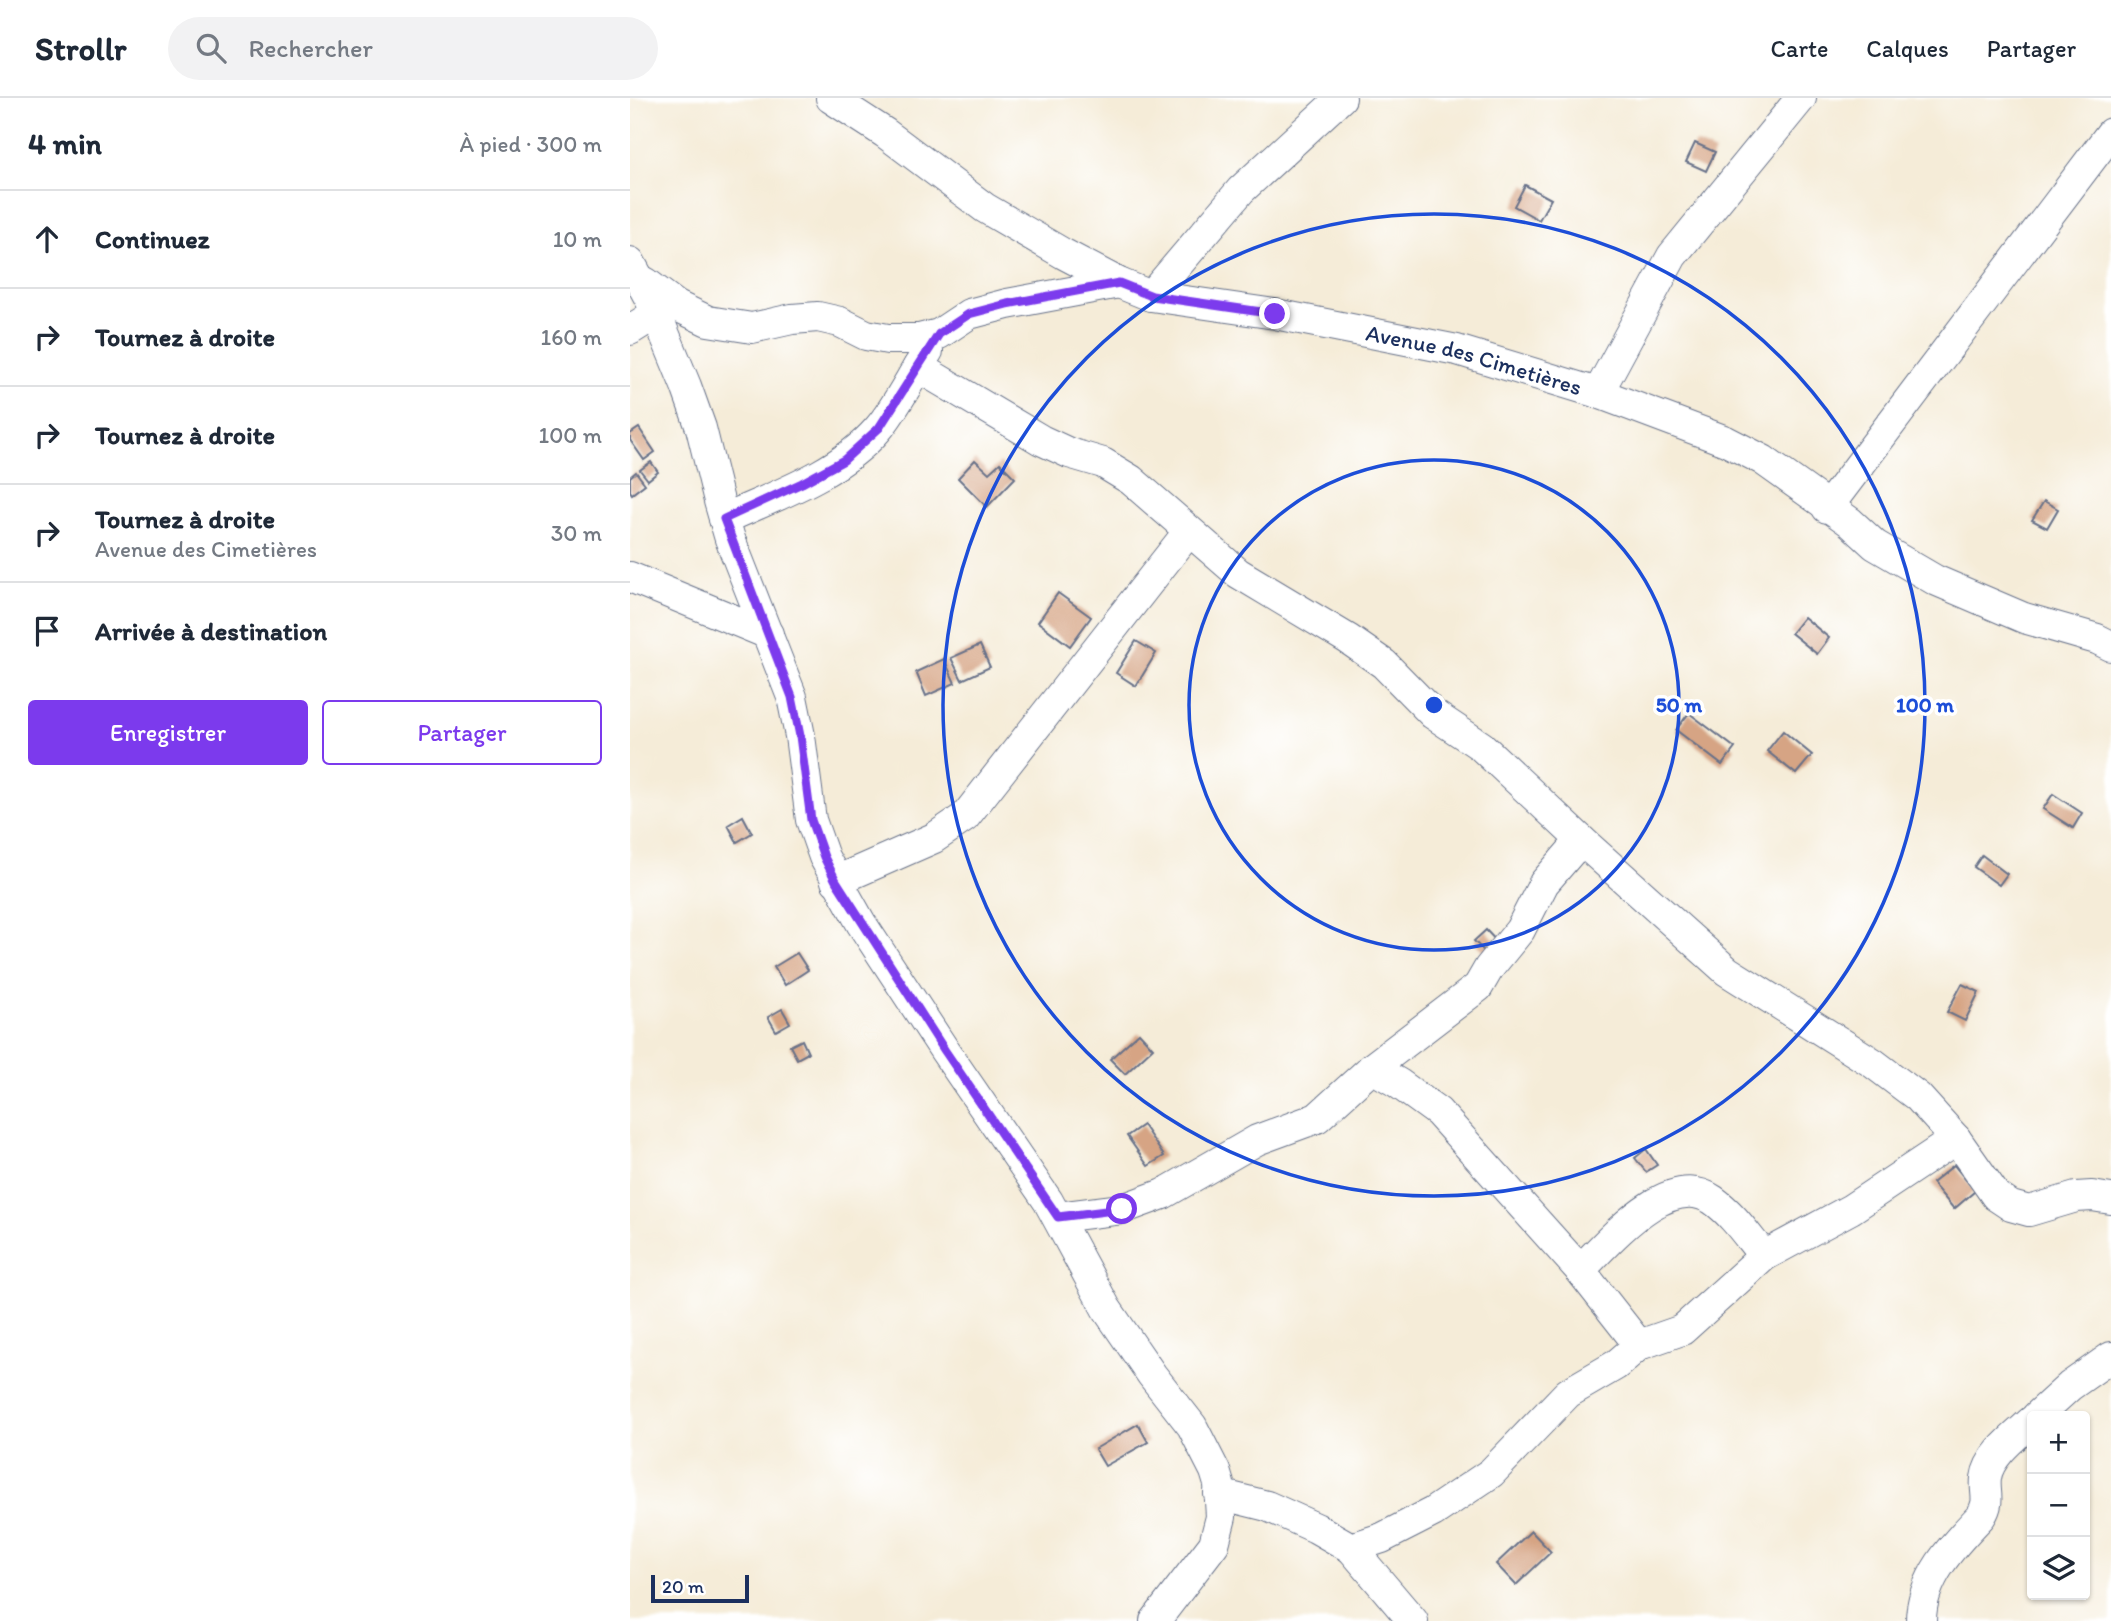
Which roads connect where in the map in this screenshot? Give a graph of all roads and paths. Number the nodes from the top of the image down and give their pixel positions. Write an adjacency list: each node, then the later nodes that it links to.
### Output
1 (831, 98): 6 (street, Avenue des Cimetières)
2 (1341, 98): 7 (street)
3 (1801, 98): 12 (street)
4 (2111, 133): 13 (street)
5 (635, 270): 8 (street); 10 (street)
6 (1119, 283): 7 (street, Avenue des Cimetières); 10 (street)
7 (1152, 296): 12 (street, Avenue des Cimetières)
8 (657, 313): 9 (street); 14 (street)
9 (630, 330)
10 (939, 334): 11 (street)
11 (918, 367): 14 (street); 15 (street)
12 (1598, 393): 13 (street, Avenue des Cimetières)
13 (1827, 508): 18 (street, Avenue des Cimetières)
14 (724, 519): 17 (street)
15 (1189, 531): 19 (street); 20 (street)
16 (630, 577): 17 (street)
17 (768, 634): 20 (street)
18 (2111, 646)
19 (1581, 840): 21 (street); 22 (street)
20 (836, 881): 24 (street)
21 (1373, 1069): 24 (street); 26 (street)
22 (1956, 1139): 23 (street); 25 (street)
23 (2111, 1199)
24 (1058, 1217): 31 (street)
25 (1764, 1256): 26 (street); 27 (street)
26 (1580, 1270): 27 (street)
27 (1639, 1345): 32 (street)
28 (2111, 1357): 29 (street)
29 (2042, 1411)
30 (2027, 1426): 35 (street)
31 (1219, 1494): 32 (street); 33 (street)
32 (1350, 1548): 34 (street)
33 (1155, 1621)
34 (1413, 1621)
35 (1921, 1621)

